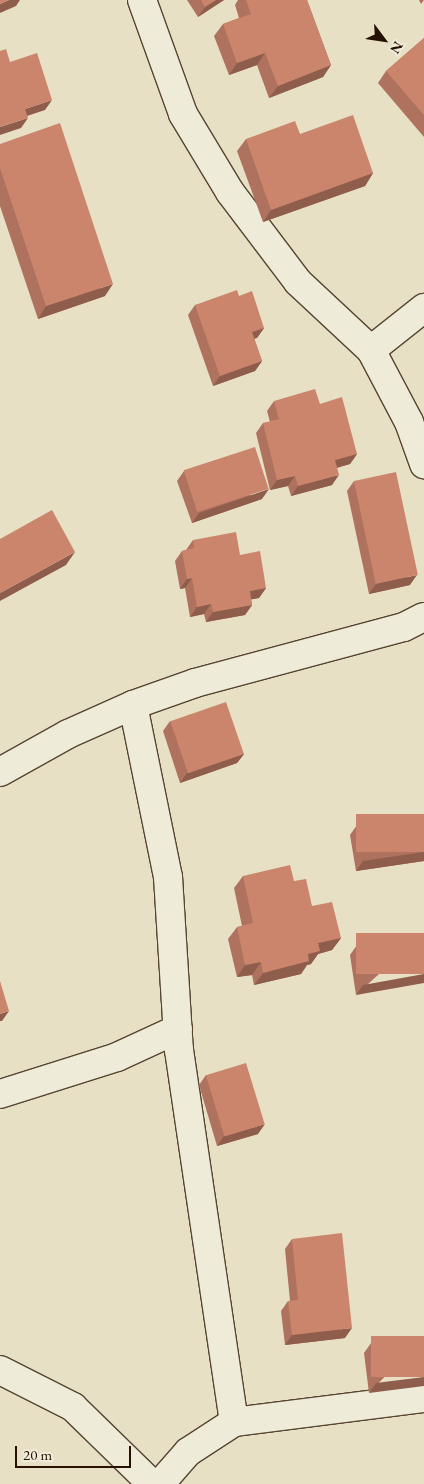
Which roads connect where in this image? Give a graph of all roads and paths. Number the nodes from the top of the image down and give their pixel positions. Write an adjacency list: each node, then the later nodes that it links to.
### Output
1 (142, 0): 3 (street)
2 (424, 308): 3 (street)
3 (371, 350): 4 (street)
4 (424, 464)
5 (424, 617): 6 (street)
6 (132, 705): 7 (street); 8 (street)
7 (0, 772)
8 (178, 1029): 9 (street); 12 (street)
9 (0, 1094)
10 (0, 1370): 13 (street)
11 (424, 1398): 12 (street)
12 (234, 1422): 14 (street)
13 (152, 1484)
14 (160, 1484)

